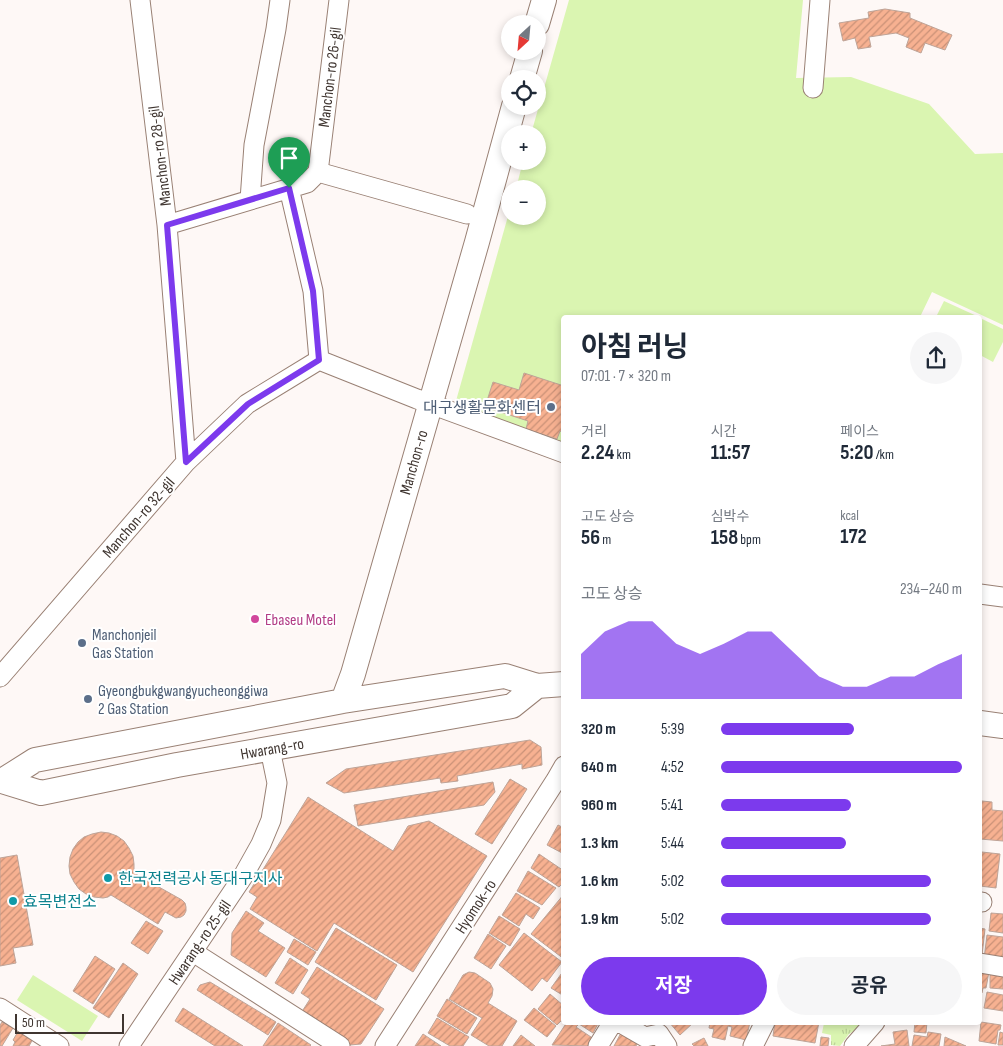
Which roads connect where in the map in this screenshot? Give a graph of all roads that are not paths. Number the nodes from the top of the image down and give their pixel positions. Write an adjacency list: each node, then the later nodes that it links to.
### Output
1 (140, 0): 13 (street, Manchon-ro 28-gil)
2 (280, 0): 11 (street)
3 (338, 0): 9 (street, Manchon-ro 26-gil)
4 (544, 0): 6 (main road)
5 (820, 0): 7 (street)
6 (540, 15)
7 (813, 88)
8 (512, 115): 15 (main road, Manchon-ro)
9 (318, 172): 10 (street); 12 (street)
10 (289, 188): 11 (street); 14 (street)
11 (250, 200): 13 (street)
12 (467, 214)
13 (167, 225): 17 (street, Manchon-ro 28-gil)
14 (319, 360): 15 (street); 17 (street, Manchon-ro 32-gil)
15 (430, 403): 16 (street); 23 (main road, Manchon-ro)
16 (561, 452)
17 (186, 462): 20 (street, Manchon-ro 32-gil)
18 (982, 594): 19 (street)
19 (1003, 597)
20 (0, 677)
21 (561, 684): 22 (main road, Hwarang-ro)
22 (537, 686): 23 (main road, Hwarang-ro); 26 (main road, Hwarang-ro)
23 (343, 701): 28 (main road, Hwarang-ro)
24 (982, 723): 25 (main road)
25 (1003, 726)
26 (270, 749): 28 (main road, Hwarang-ro); 29 (street, Hwarang-ro 25-gil)
27 (561, 776): 40 (street, Hyomok-ro)
28 (1, 781)
29 (193, 952): 38 (street, Hwarang-ro 25-gil); 39 (street)
30 (982, 964): 31 (street)
31 (1003, 967)
32 (0, 1008): 37 (street)
33 (611, 1025): 41 (street)
34 (624, 1025): 42 (street)
35 (764, 1025): 43 (street)
36 (872, 1025): 44 (street)
37 (59, 1046)
38 (130, 1046)
39 (340, 1046)
40 (385, 1046)
41 (598, 1046)
42 (667, 1046)
43 (753, 1046)
44 (854, 1046)

